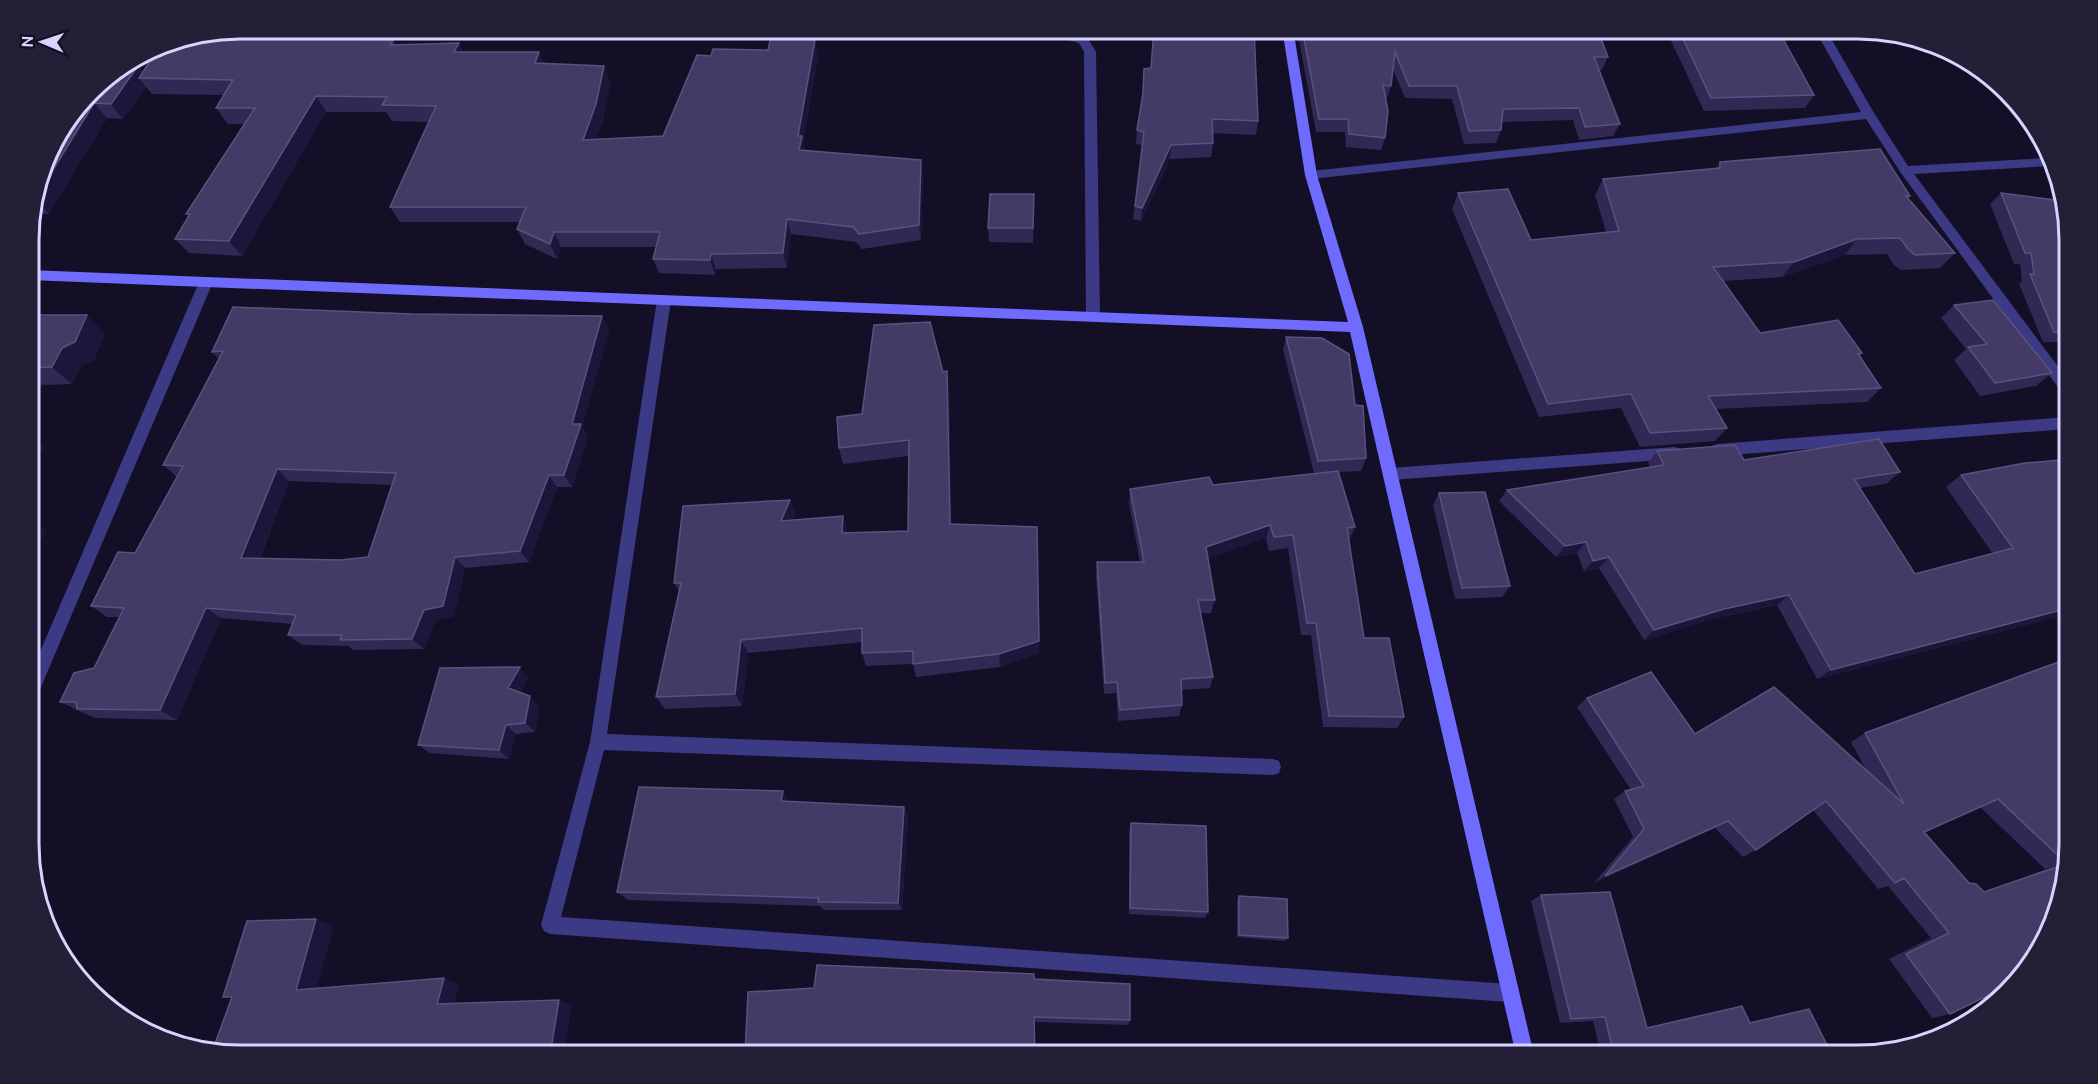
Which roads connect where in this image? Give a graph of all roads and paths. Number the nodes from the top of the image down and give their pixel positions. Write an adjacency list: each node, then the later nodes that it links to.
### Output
1 (1079, 39): 11 (street)
2 (1289, 39): 7 (street)
3 (1825, 39): 4 (street)
4 (1869, 115): 6 (street); 7 (street)
5 (2044, 162): 6 (street)
6 (1905, 170): 13 (street)
7 (1311, 175): 12 (street)
8 (39, 275): 9 (street)
9 (206, 282): 10 (street); 16 (street)
10 (664, 300): 11 (street); 17 (street)
11 (1093, 317): 12 (street)
12 (1356, 327): 15 (street)
13 (2059, 378)
14 (2059, 424): 15 (street)
15 (1391, 474): 19 (street)
16 (39, 672)
17 (598, 742): 18 (street); 19 (street)
18 (1274, 767)
19 (1509, 993): 20 (street)
20 (1522, 1045)

